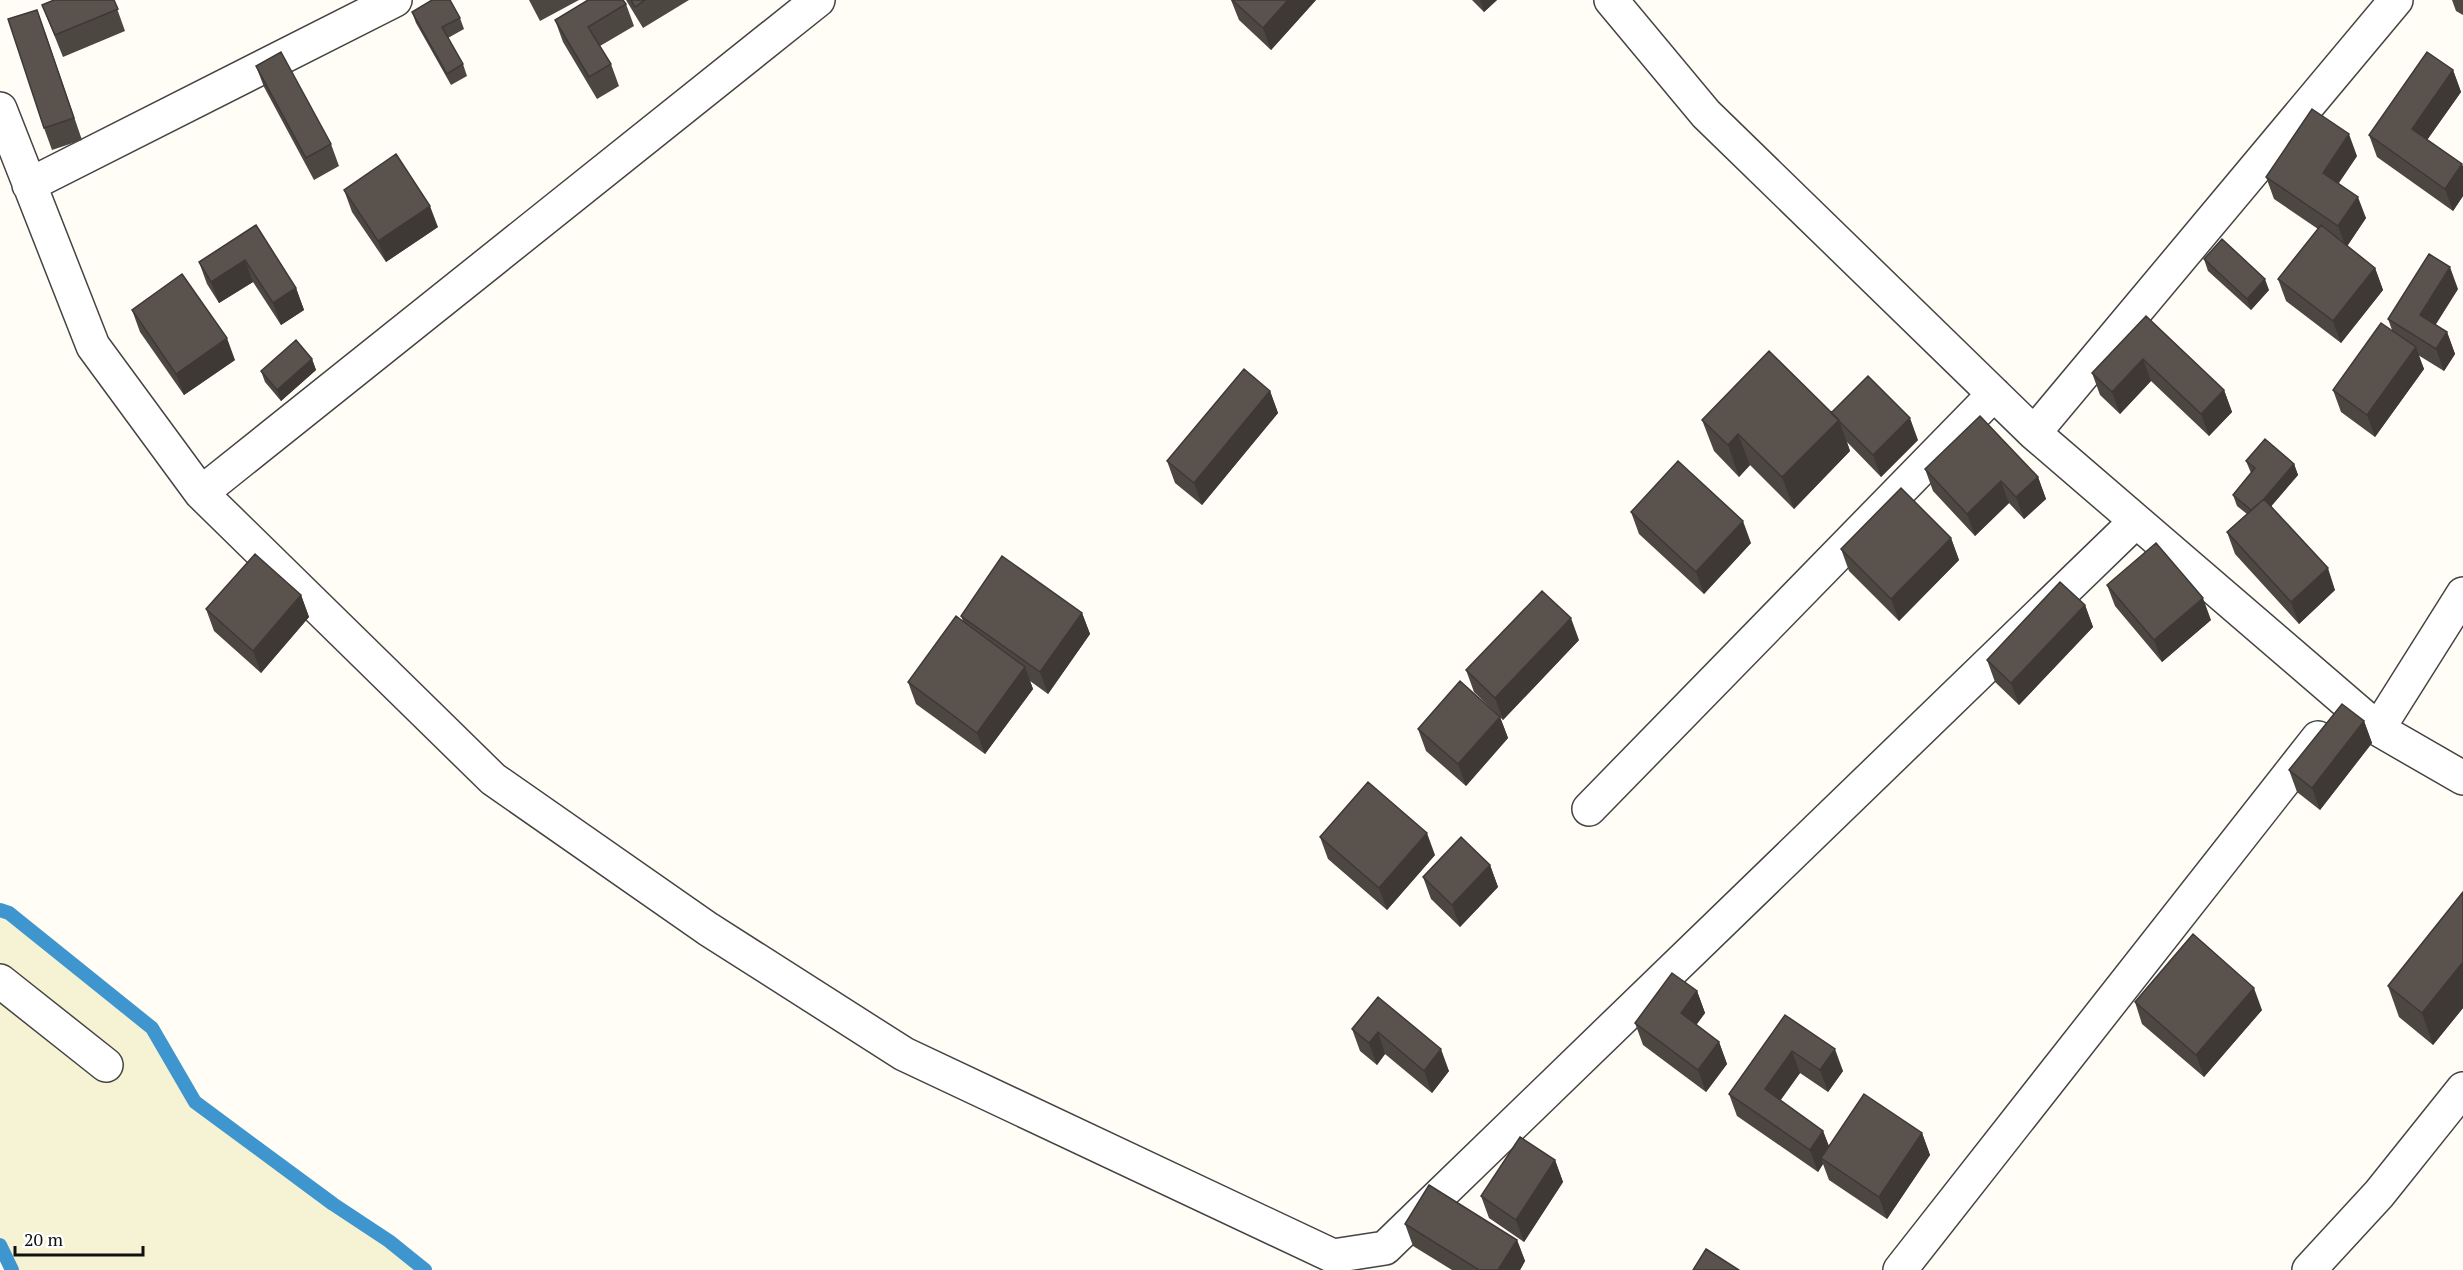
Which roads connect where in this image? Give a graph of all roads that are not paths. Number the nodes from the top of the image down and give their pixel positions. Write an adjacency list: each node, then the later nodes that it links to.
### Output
1 (395, 0): 6 (street)
2 (818, 0): 9 (street)
3 (1611, 0): 7 (street)
4 (2396, 0): 8 (street)
5 (0, 109): 6 (street)
6 (30, 185): 9 (street)
7 (1994, 394): 8 (street); 15 (street)
8 (2034, 433): 10 (street)
9 (201, 493): 10 (street)
10 (2136, 521): 12 (street)
11 (2463, 594): 13 (street)
12 (2346, 702): 13 (street); 19 (street)
13 (2378, 729): 14 (street)
14 (2463, 777)
15 (1589, 808)
16 (0, 981): 17 (street)
17 (106, 1065)
18 (2463, 1089): 20 (street)
19 (1900, 1270)
20 (2309, 1270)

